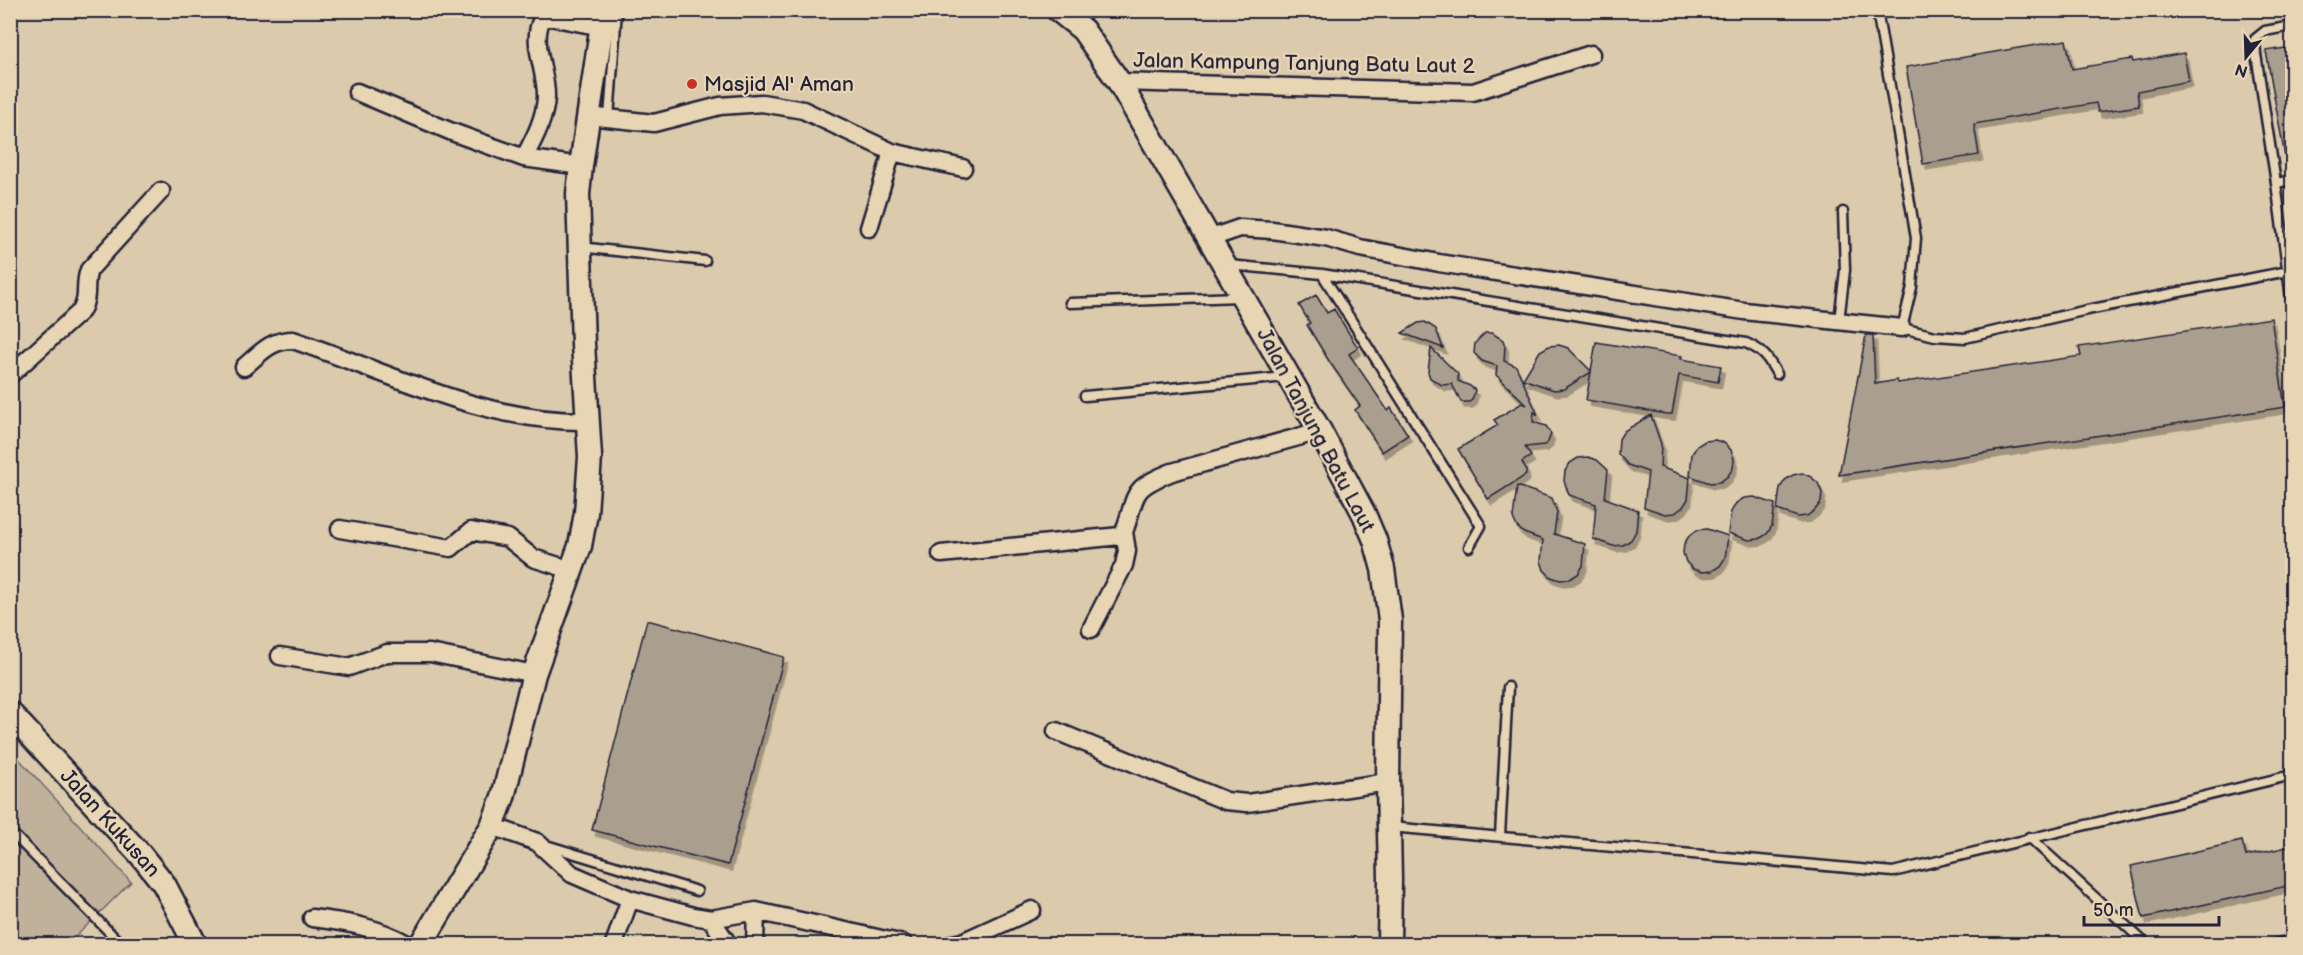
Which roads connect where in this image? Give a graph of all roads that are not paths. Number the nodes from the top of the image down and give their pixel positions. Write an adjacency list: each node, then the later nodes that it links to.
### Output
1 (618, 10): 9 (lane)
2 (1058, 10): 7 (street, Jalan Tanjung Batu Laut)
3 (1877, 10): 29 (lane)
4 (603, 19): 9 (street); 11 (street)
5 (2292, 26): 15 (lane)
6 (1591, 54): 7 (street, Jalan Kampung Tanjung Batu Laut 2)
7 (1119, 82): 19 (street, Jalan Tanjung Batu Laut)
8 (357, 92): 11 (street)
9 (598, 117): 10 (street); 12 (street)
10 (892, 152): 13 (street); 18 (street)
11 (524, 158): 12 (street)
12 (581, 166): 20 (street)
13 (963, 168)
14 (2292, 180): 15 (lane)
15 (2276, 183): 23 (lane)
16 (161, 191): 32 (street)
17 (1843, 212): 28 (lane)
18 (869, 228)
19 (1211, 238): 22 (street, Jalan Tanjung Batu Laut); 28 (street)
20 (579, 247): 21 (lane); 35 (street)
21 (705, 261)
22 (1225, 265): 24 (lane); 25 (street, Jalan Tanjung Batu Laut)
23 (2288, 271): 27 (lane); 29 (lane)
24 (1322, 274): 31 (lane); 39 (lane)
25 (1242, 297): 26 (lane); 33 (street, Jalan Tanjung Batu Laut)
26 (1070, 303)
27 (2292, 305)
28 (1839, 321): 29 (street)
29 (1902, 328)
30 (244, 367): 35 (street)
31 (1778, 374)
32 (10, 375)
33 (1289, 376): 34 (lane); 36 (street, Jalan Tanjung Batu Laut)
34 (1085, 396)
35 (587, 421): 41 (street)
36 (1320, 431): 38 (street); 49 (street, Jalan Tanjung Batu Laut)
37 (340, 529): 41 (street)
38 (1124, 532): 40 (street); 42 (street)
39 (1469, 547)
40 (941, 554)
41 (571, 570): 44 (street)
42 (1091, 629)
43 (280, 656): 44 (street)
44 (534, 674): 50 (street)
45 (1508, 687): 53 (lane)
46 (10, 713): 64 (street, Jalan Kukusan)
47 (1056, 732): 49 (street)
48 (2292, 775): 54 (lane)
49 (1388, 782): 51 (street, Jalan Tanjung Batu Laut)
50 (492, 826): 55 (street); 66 (street)
51 (1390, 827): 53 (lane); 72 (street, Jalan Tanjung Batu Laut)
52 (10, 831): 63 (lane)
53 (1500, 836): 54 (lane)
54 (2029, 837): 73 (lane)
55 (537, 843): 56 (lane); 57 (street)
56 (697, 891)
57 (630, 899): 61 (street); 67 (street)
58 (1032, 910): 71 (street)
59 (756, 911): 61 (street); 69 (street); 70 (street)
60 (312, 918): 65 (street)
61 (711, 919): 68 (street)
62 (2292, 940): 74 (lane)
63 (121, 945)
64 (195, 945)
65 (407, 945)
66 (421, 945)
67 (614, 945)
68 (728, 945)
69 (755, 945)
70 (904, 945)
71 (953, 945)
72 (1389, 945)
73 (2146, 945)
74 (2274, 945)

